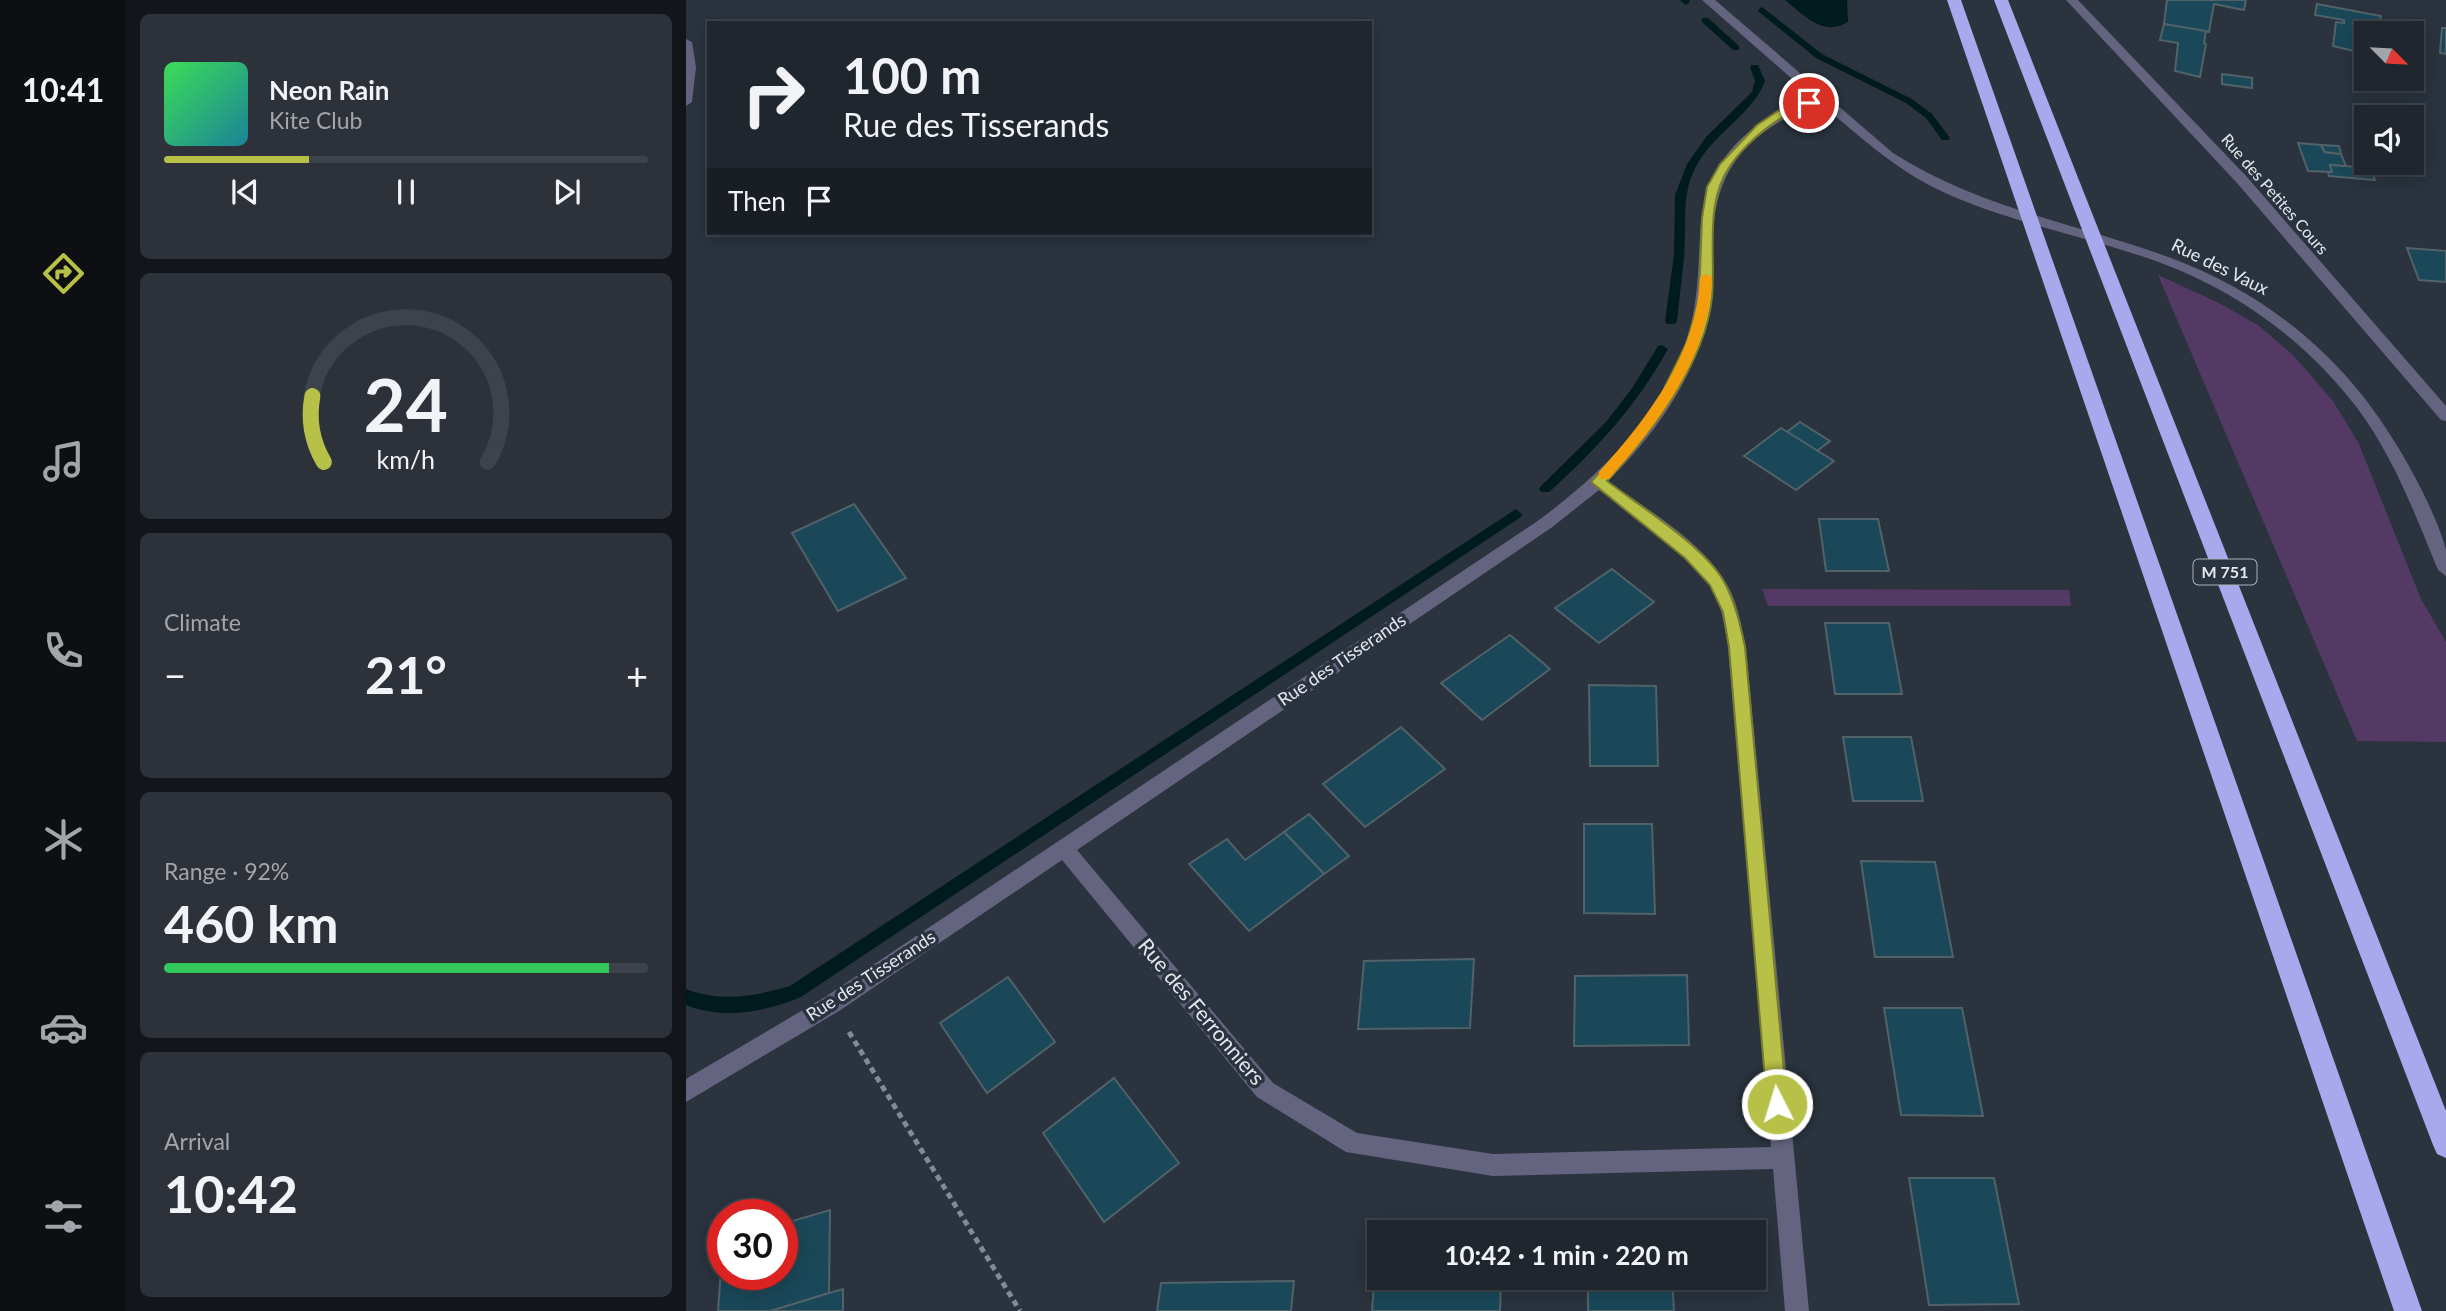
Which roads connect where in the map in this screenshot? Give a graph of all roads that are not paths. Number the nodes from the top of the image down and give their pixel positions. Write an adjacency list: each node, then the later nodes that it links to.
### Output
1 (1708, 0): 6 (street, Rue des Vaux)
2 (1954, 0): 16 (highway)
3 (2001, 0): 13 (highway, M 751)
4 (2072, 0): 8 (street, Rue des Petites Cours)
5 (686, 43): 7 (street)
6 (1822, 98): 9 (street, Rue des Tisserands); 10 (street, Rue des Vaux)
7 (686, 102)
8 (2446, 416)
9 (1599, 482): 11 (street, Rue des Tisserands); 14 (street)
10 (2446, 570)
11 (1063, 847): 12 (street, Rue des Tisserands); 14 (street, Rue des Ferronniers)
12 (686, 1091)
13 (2446, 1145)
14 (1782, 1158): 15 (street)
15 (1797, 1311)
16 (2408, 1311)

